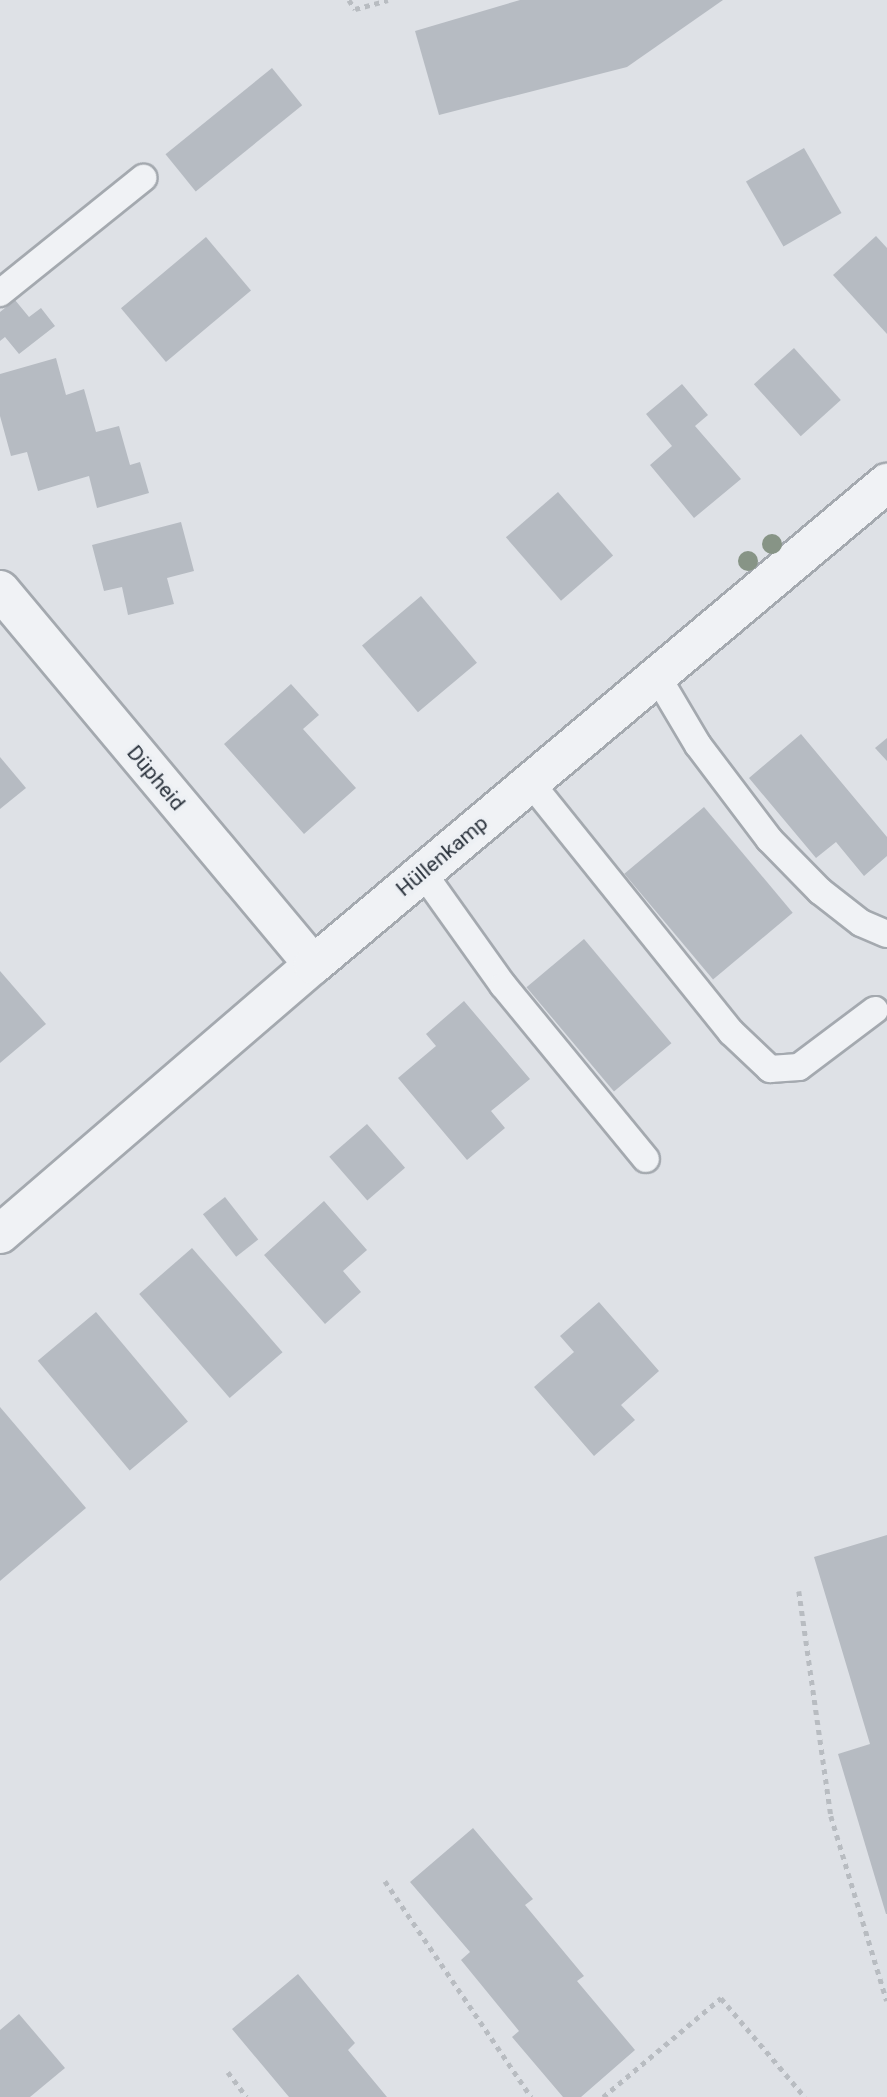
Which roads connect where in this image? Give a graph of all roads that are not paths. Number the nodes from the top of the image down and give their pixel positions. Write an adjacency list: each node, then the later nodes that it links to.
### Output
1 (143, 178): 2 (lane)
2 (0, 293)
3 (887, 483): 5 (street, Hüllenkamp)
4 (0, 590): 9 (street, Düpheid)
5 (657, 676): 6 (street, Hüllenkamp); 8 (lane)
6 (530, 782): 7 (street, Hüllenkamp); 10 (lane)
7 (423, 873): 9 (street, Hüllenkamp); 11 (lane)
8 (887, 934)
9 (313, 965): 12 (street, Hüllenkamp)
10 (875, 1010)
11 (646, 1159)
12 (0, 1234)

